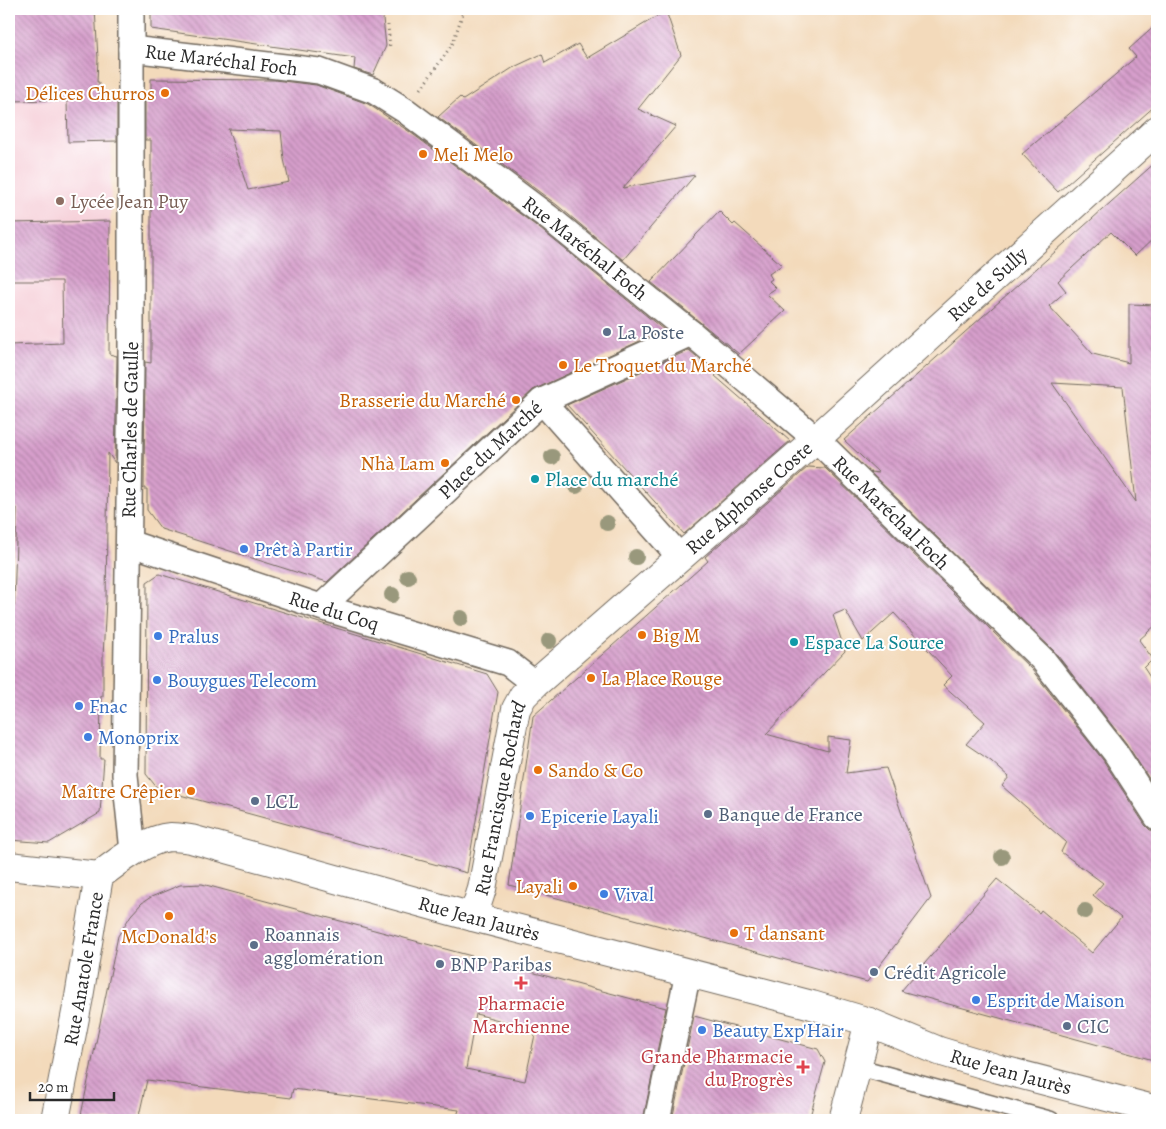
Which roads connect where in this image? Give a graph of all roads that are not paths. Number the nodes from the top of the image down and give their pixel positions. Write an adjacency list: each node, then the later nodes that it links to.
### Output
1 (130, 9): 2 (street, Rue Charles de Gaulle)
2 (131, 49): 4 (street, Rue Maréchal Foch); 7 (street, Rue Charles de Gaulle)
3 (1157, 130): 6 (street, Rue de Sully)
4 (691, 333): 5 (street); 6 (street, Rue Maréchal Foch)
5 (542, 401): 8 (street, Place du Marché); 9 (street, Place du Marché)
6 (816, 439): 8 (street, Rue Alphonse Coste); 11 (street, Rue Maréchal Foch)
7 (129, 544): 9 (street, Rue du Coq); 12 (street, Rue Charles de Gaulle)
8 (680, 558): 10 (street)
9 (322, 607): 10 (street, Rue du Coq)
10 (535, 684): 15 (street, Rue Francisque Rochard)
11 (1157, 817)
12 (133, 851): 14 (street, Rue Jean Jaurès); 15 (street, Rue Jean Jaurès)
13 (9, 866): 14 (street)
14 (99, 876): 21 (street, Rue Anatole France)
15 (474, 917): 16 (street, Rue Jean Jaurès)
16 (688, 973): 17 (street, Rue Jean Jaurès); 22 (street)
17 (869, 1022): 18 (street); 19 (street, Rue Jean Jaurès); 20 (street, Rue Jean Jaurès)
18 (858, 1067): 23 (street); 24 (lane)
19 (1157, 1092)
20 (1157, 1110)
21 (55, 1120)
22 (657, 1120)
23 (843, 1120)
24 (1051, 1120)

